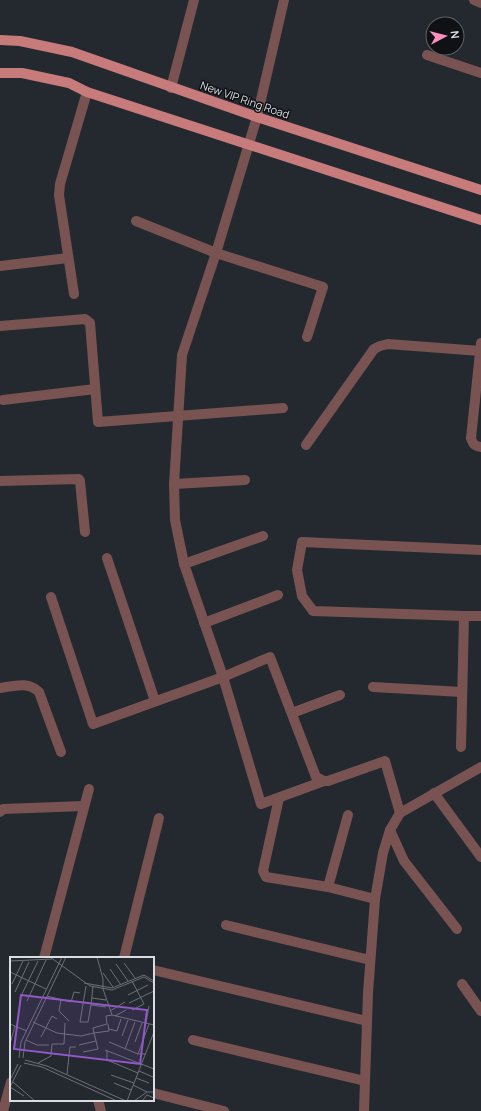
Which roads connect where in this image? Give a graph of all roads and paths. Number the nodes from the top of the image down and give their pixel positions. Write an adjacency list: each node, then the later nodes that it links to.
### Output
1 (194, 0): 9 (street)
2 (284, 0): 11 (street)
3 (474, 0): 4 (street)
4 (481, 3)
5 (0, 40): 9 (main road, New VIP Ring Road)
6 (430, 56): 8 (street)
7 (0, 73): 10 (main road)
8 (481, 73)
9 (171, 88): 11 (main road, New VIP Ring Road)
10 (87, 92): 12 (main road); 17 (street)
11 (257, 117): 12 (street); 13 (main road, New VIP Ring Road)
12 (250, 145): 14 (main road); 16 (street)
13 (481, 190)
14 (481, 220)
15 (136, 221): 16 (street)
16 (216, 253): 21 (street); 26 (street)
17 (68, 258): 18 (street); 19 (street)
18 (0, 266)
19 (74, 294)
20 (0, 326): 23 (street)
21 (307, 337)
22 (481, 347): 27 (street); 28 (street)
23 (95, 389): 24 (street); 26 (street)
24 (2, 400)
25 (283, 408): 26 (street)
26 (179, 417): 31 (street)
27 (306, 445)
28 (481, 447)
29 (245, 480): 31 (street)
30 (0, 481): 32 (street)
31 (174, 484): 36 (street)
32 (85, 532)
33 (263, 536): 36 (street)
34 (481, 550): 39 (street)
35 (107, 558): 47 (street)
36 (184, 564): 41 (street)
37 (278, 595): 41 (street)
38 (51, 597): 47 (street)
39 (464, 616): 40 (street); 45 (street)
40 (481, 616)
41 (204, 623): 42 (street)
42 (223, 677): 47 (street); 48 (street); 55 (street)
43 (373, 687): 45 (street)
44 (0, 688): 50 (street)
45 (462, 692): 49 (street)
46 (340, 695): 48 (street)
47 (156, 701)
48 (292, 713): 52 (street)
49 (461, 748)
50 (61, 752)
51 (481, 766): 54 (street)
52 (324, 781): 55 (street); 58 (street)
53 (89, 789): 56 (street)
54 (434, 793): 58 (street); 62 (street)
55 (279, 798): 63 (street)
56 (84, 806): 57 (street); 67 (street)
57 (0, 812)
58 (400, 813): 61 (street)
59 (348, 815): 63 (street)
60 (159, 818): 68 (street)
61 (390, 830): 64 (street); 66 (street)
62 (481, 857)
63 (328, 886): 64 (street)
64 (375, 899): 69 (street)
65 (226, 925): 69 (street)
66 (457, 929)
67 (44, 957)
68 (124, 957)
69 (370, 960): 73 (street)
70 (154, 970): 73 (street)
71 (462, 984): 72 (street)
72 (481, 1011)
73 (367, 1021): 75 (street)
74 (194, 1040): 75 (street)
75 (365, 1081): 82 (street)
76 (10, 1086): 79 (street)
77 (154, 1093): 81 (street)
78 (98, 1101): 80 (street)
79 (3, 1111)
80 (101, 1111)
81 (224, 1111)
82 (364, 1111)

